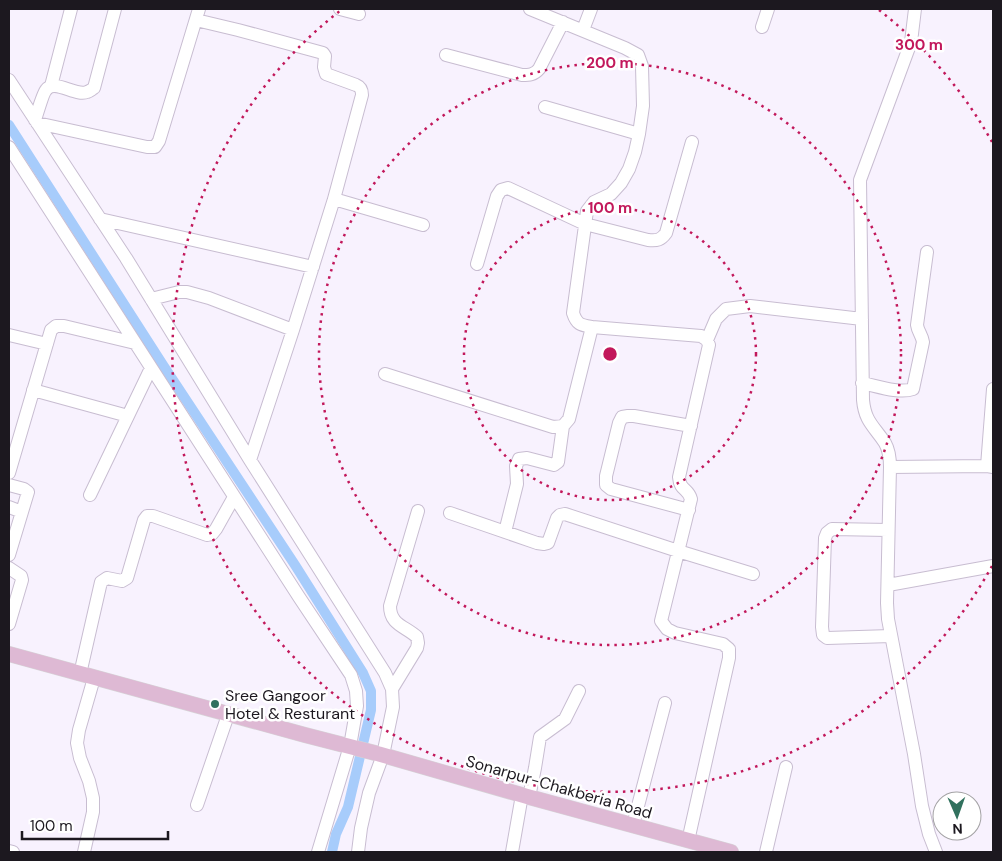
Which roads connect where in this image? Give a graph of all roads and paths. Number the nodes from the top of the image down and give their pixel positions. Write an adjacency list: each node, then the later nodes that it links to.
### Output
1 (71, 9): 15 (street)
2 (115, 9): 15 (street)
3 (340, 9): 8 (street)
4 (530, 9): 10 (street)
5 (591, 9): 12 (street)
6 (768, 9): 11 (street)
7 (915, 9): 29 (street)
8 (360, 14)
9 (197, 15): 17 (street); 21 (street)
10 (563, 22): 12 (street); 13 (street)
11 (762, 27)
12 (583, 30): 18 (street)
13 (446, 55)
14 (9, 80): 17 (street)
15 (51, 86): 17 (street)
16 (545, 108): 18 (street)
17 (36, 122): 22 (street)
18 (639, 134): 23 (street)
19 (692, 142): 23 (street)
20 (9, 147): 34 (street)
21 (334, 199): 24 (street); 27 (street)
22 (100, 219): 27 (street); 28 (street)
23 (585, 224): 26 (street); 30 (street)
24 (423, 225)
25 (926, 252): 38 (street)
26 (477, 264)
27 (313, 267): 31 (street)
28 (151, 299): 31 (street); 44 (street)
29 (862, 319): 33 (street); 38 (street)
30 (592, 327): 33 (street); 42 (street)
31 (293, 330): 44 (street)
32 (9, 335): 35 (street)
33 (708, 340): 43 (street)
34 (135, 343): 35 (street); 36 (street)
35 (47, 344): 40 (street)
36 (151, 368): 41 (street); 50 (street)
37 (385, 374): 42 (street)
38 (862, 383): 45 (street)
39 (993, 389): 46 (street)
40 (33, 390): 41 (street); 47 (street)
41 (128, 416): 49 (street)
42 (563, 426): 57 (street)
43 (691, 426): 52 (street); 52 (street)
44 (250, 460): 68 (street)
45 (890, 466): 46 (street); 56 (street)
46 (990, 466)
47 (9, 473)
48 (9, 485): 53 (street)
49 (90, 495)
50 (234, 496): 67 (street); 72 (street)
51 (9, 507): 53 (street)
52 (689, 510): 58 (street)
53 (22, 512): 59 (street)
54 (418, 512): 68 (street)
55 (450, 513): 57 (street)
56 (888, 530): 63 (street); 65 (street)
57 (505, 532): 58 (street)
58 (678, 552): 62 (street); 78 (street)
59 (9, 555)
60 (993, 566): 63 (street)
61 (9, 568): 64 (street)
62 (754, 574)
63 (888, 585): 65 (street)
64 (9, 624)
65 (891, 636): 87 (street)
66 (9, 654): 67 (main road)
67 (87, 676): 71 (main road); 81 (street)
68 (392, 689): 73 (street)
69 (579, 691): 75 (street)
70 (665, 704): 77 (street)
71 (228, 714): 72 (main road); 76 (street)
72 (352, 747): 73 (main road, Sonarpur-Chakberia Road); 82 (street)
73 (381, 754): 75 (main road, Sonarpur-Chakberia Road); 83 (street)
74 (786, 766): 86 (street)
75 (525, 796): 77 (main road, Sonarpur-Chakberia Road); 84 (street)
76 (197, 805)
77 (633, 825): 78 (main road, Sonarpur-Chakberia Road)
78 (688, 840): 85 (main road, Sonarpur-Chakberia Road)
79 (9, 851): 80 (street)
80 (13, 852)
81 (84, 852)
82 (318, 852)
83 (358, 852)
84 (512, 852)
85 (731, 852)
86 (766, 852)
87 (936, 852)

